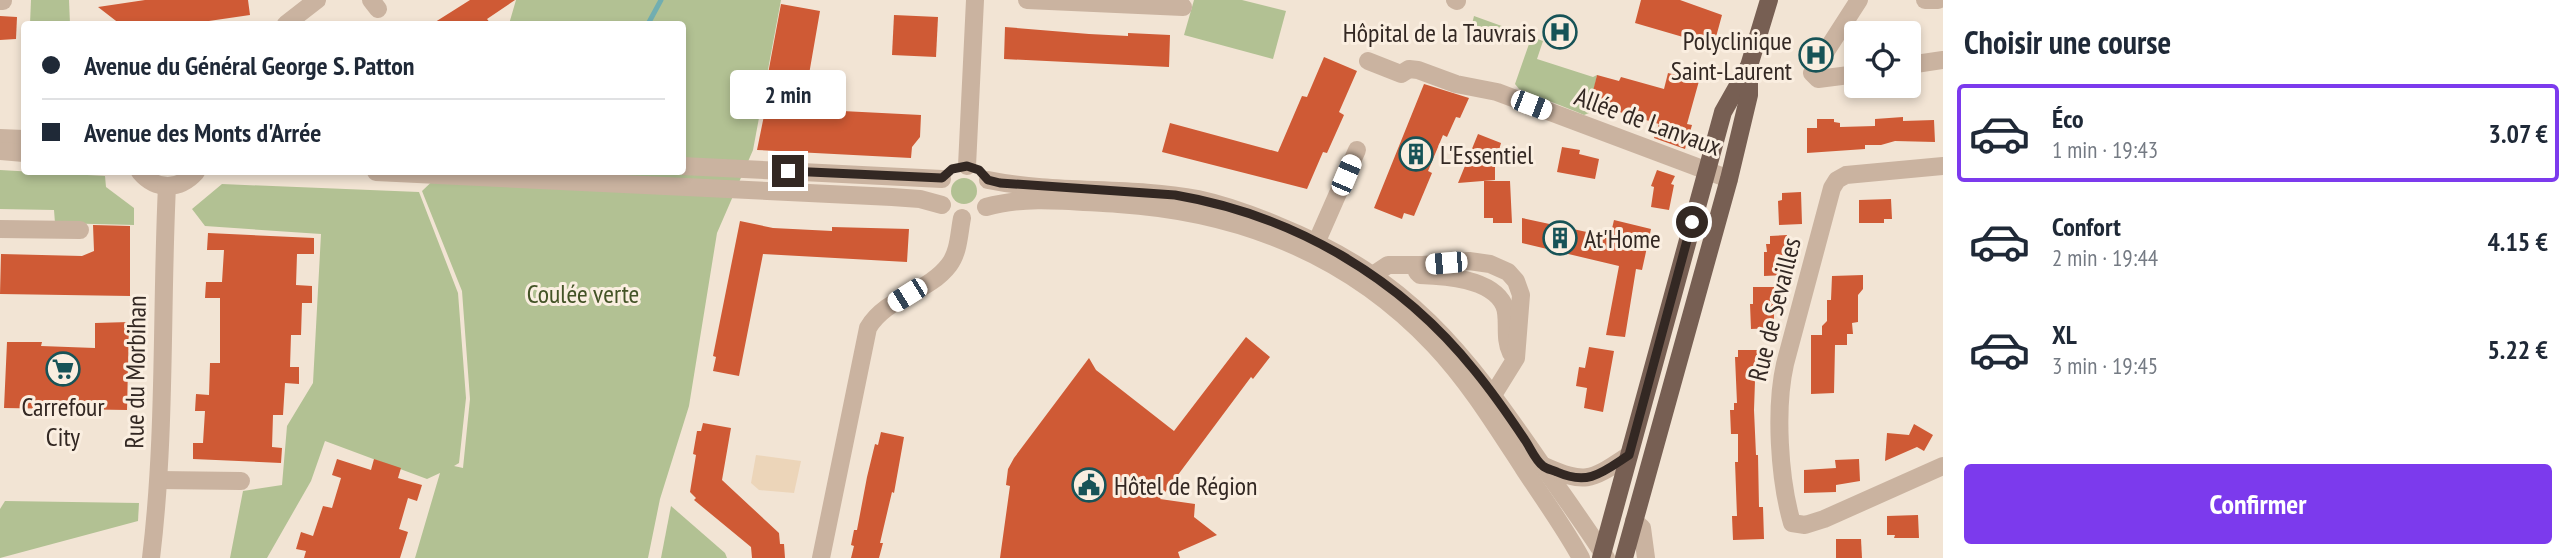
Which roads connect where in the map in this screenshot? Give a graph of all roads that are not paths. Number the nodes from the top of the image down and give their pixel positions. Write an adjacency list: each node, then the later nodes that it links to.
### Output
1 (317, 0): 9 (street)
2 (975, 0): 23 (street)
3 (1027, 0): 8 (street)
4 (1769, 0): 15 (main road)
5 (1859, 0): 10 (street)
6 (1925, 0): 7 (street)
7 (1938, 0)
8 (1183, 7)
9 (290, 21)
10 (1845, 21)
11 (1844, 23): 16 (street)
12 (1943, 60): 14 (street)
13 (1368, 61): 25 (street, Allée de Lanvaux)
14 (1921, 63)
15 (1749, 66): 25 (main road); 30 (main road)
16 (1844, 76)
17 (0, 138): 18 (street)
18 (21, 139)
19 (1357, 150): 38 (street)
20 (0, 151): 21 (street)
21 (21, 153)
22 (686, 166): 29 (street)
23 (967, 166): 29 (street); 31 (street)
24 (1943, 166): 45 (street, Rue de Sevailles)
25 (1706, 171): 30 (street, Allée de Lanvaux); 43 (main road)
26 (143, 175): 32 (street)
27 (192, 175): 32 (street)
28 (438, 175): 33 (street)
29 (942, 178): 33 (street)
30 (1728, 179): 48 (main road)
31 (988, 180): 34 (street); 38 (street)
32 (167, 186): 46 (street, Rue du Morbihan)
33 (942, 205): 35 (street)
34 (986, 207): 35 (street); 52 (street)
35 (962, 218): 51 (street)
36 (0, 229): 37 (street)
37 (79, 230)
38 (1317, 241): 40 (street)
39 (1411, 265): 40 (street); 41 (street); 41 (street)
40 (1373, 275): 42 (street)
41 (1516, 358): 42 (street)
42 (1493, 395): 44 (street)
43 (1629, 455): 44 (street); 49 (main road)
44 (1542, 466): 49 (street)
45 (1943, 466)
46 (159, 480): 47 (street); 50 (street, Rue du Morbihan)
47 (241, 481)
48 (1634, 520): 53 (main road); 54 (street)
49 (1603, 556)
50 (151, 558)
51 (821, 558)
52 (1581, 558)
53 (1624, 558)
54 (1646, 558)

